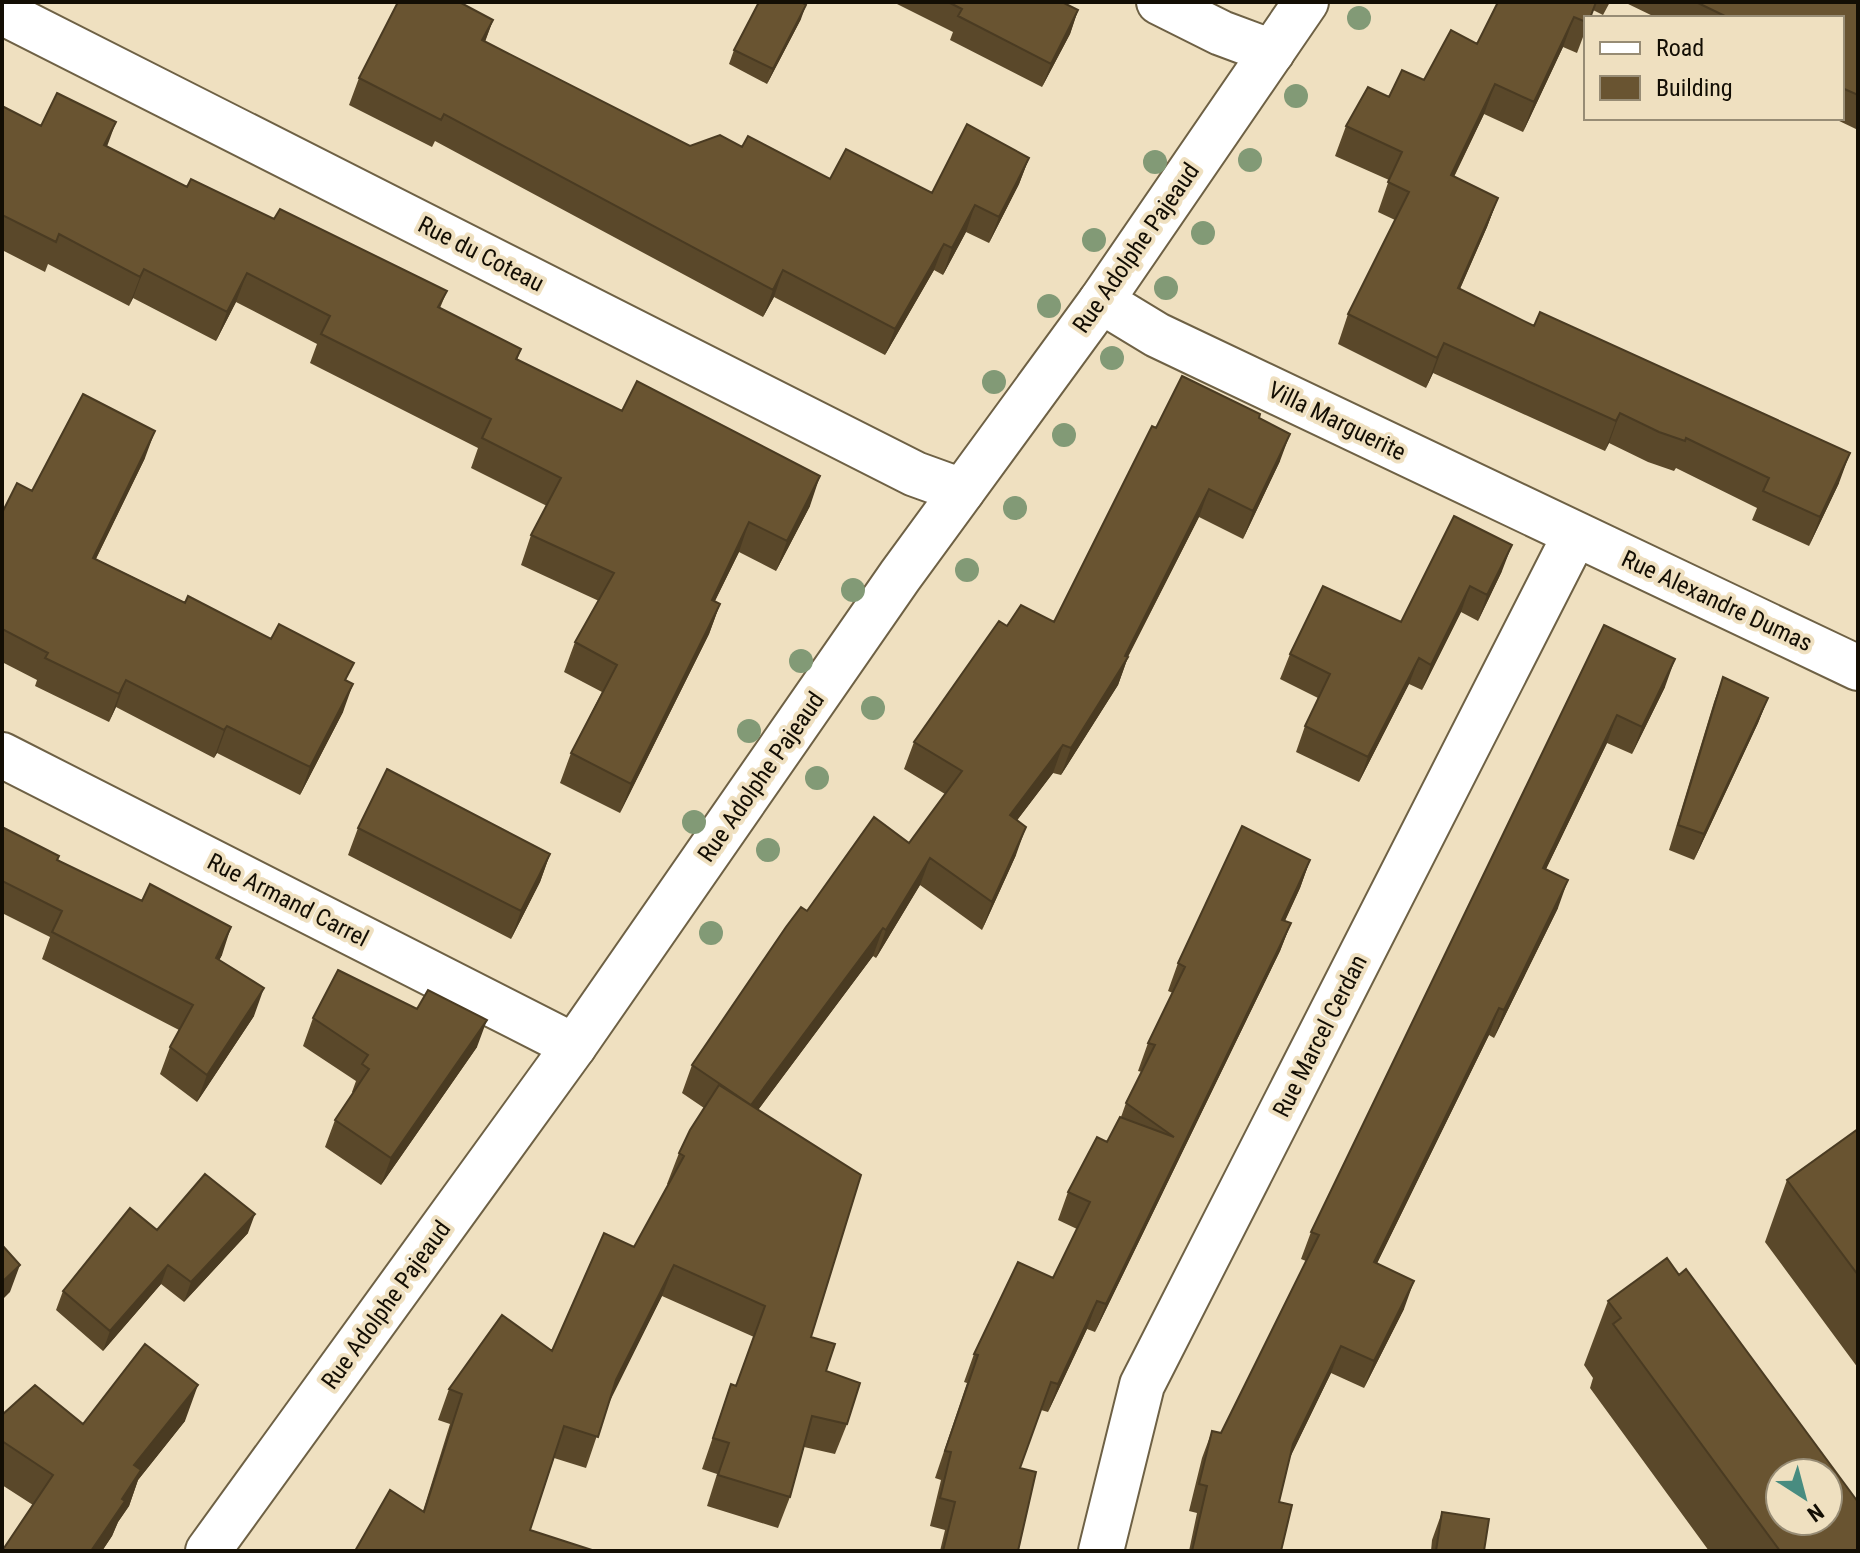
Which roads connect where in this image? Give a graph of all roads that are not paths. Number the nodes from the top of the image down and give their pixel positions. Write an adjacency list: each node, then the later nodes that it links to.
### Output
1 (1159, 2): 4 (street)
2 (1306, 2): 4 (street, Rue Adolphe Pajeaud)
3 (2, 12): 6 (street, Rue du Coteau)
4 (1272, 52): 5 (street, Rue Adolphe Pajeaud)
5 (1101, 301): 6 (street, Rue Adolphe Pajeaud); 7 (street, Villa Marguerite)
6 (962, 491): 10 (street, Rue Adolphe Pajeaud)
7 (1575, 535): 8 (street, Rue Alexandre Dumas); 12 (street, Rue Marcel Cerdan)
8 (1858, 668)
9 (2, 755): 10 (street, Rue Armand Carrel)
10 (574, 1046): 11 (street, Rue Adolphe Pajeaud)
11 (209, 1550)
12 (1101, 1551)

